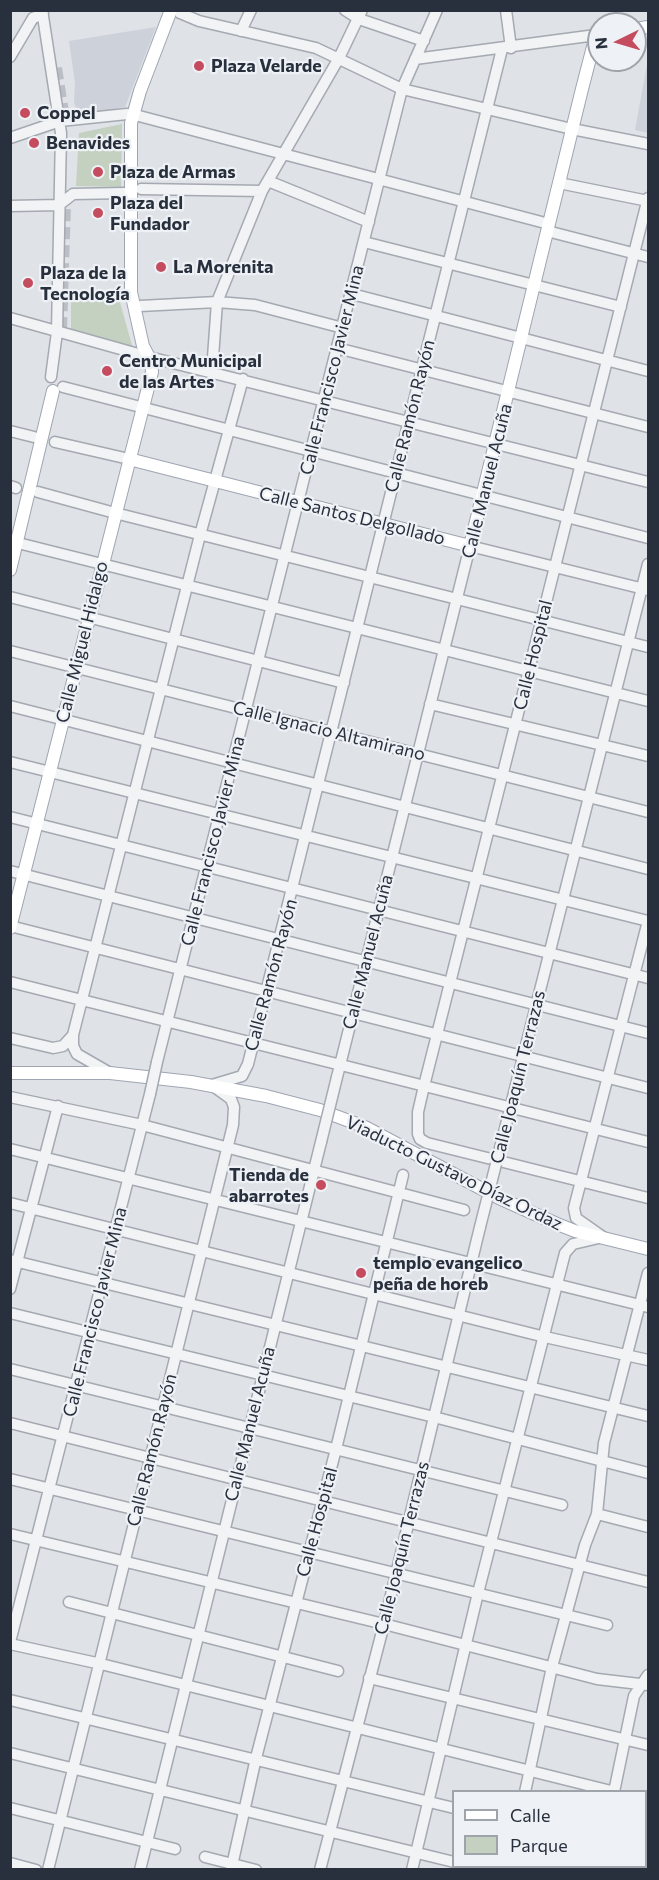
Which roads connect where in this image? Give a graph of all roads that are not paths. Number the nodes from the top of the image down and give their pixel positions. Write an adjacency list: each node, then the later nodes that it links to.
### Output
1 (251, 10): 8 (street)
2 (345, 10): 7 (street)
3 (437, 10): 10 (street, Calle Francisco Javier Mina)
4 (506, 10): 11 (street, Calle Ramón Rayón)
5 (42, 12): 12 (street); 20 (street)
6 (176, 12): 8 (street); 51 (main road)
7 (361, 15): 10 (street); 13 (street)
8 (242, 31): 13 (street)
9 (587, 36): 11 (street)
10 (424, 41): 14 (street, Calle Francisco Javier Mina)
11 (507, 49): 14 (street); 17 (street, Calle Ramón Rayón)
12 (10, 57)
13 (339, 58): 16 (street); 24 (street)
14 (415, 59): 16 (street, Calle Francisco Javier Mina)
15 (588, 72): 21 (main road, Calle Manuel Acuña)
16 (402, 89): 17 (street); 25 (street, Calle Francisco Javier Mina)
17 (489, 110): 21 (street); 31 (street, Calle Ramón Rayón)
18 (127, 114): 20 (street)
19 (139, 116): 24 (street)
20 (60, 121): 22 (street); 32 (street)
21 (572, 129): 23 (street); 26 (main road, Calle Manuel Acuña)
22 (10, 138)
23 (648, 144)
24 (282, 154): 25 (street); 27 (street)
25 (379, 180): 31 (street); 34 (street, Calle Francisco Javier Mina)
26 (559, 183): 30 (street); 35 (main road, Calle Manuel Acuña)
27 (265, 186): 28 (street); 34 (street); 42 (street)
28 (141, 189)
29 (124, 193): 32 (street)
30 (648, 200): 37 (street, Calle Hospital)
31 (466, 201): 35 (street); 39 (street, Calle Ramón Rayón)
32 (59, 205): 33 (street); 48 (street)
33 (10, 206)
34 (369, 222): 36 (street, Calle Francisco Javier Mina)
35 (548, 227): 37 (street); 40 (main road, Calle Manuel Acuña)
36 (364, 242): 39 (street); 41 (street, Calle Francisco Javier Mina)
37 (634, 253): 38 (street); 44 (street, Calle Hospital)
38 (648, 257)
39 (448, 264): 40 (street); 45 (street, Calle Ramón Rayón)
40 (535, 285): 44 (street); 49 (main road, Calle Manuel Acuña)
41 (352, 294): 45 (street); 47 (street, Calle Francisco Javier Mina)
42 (217, 302): 43 (street); 47 (street); 55 (street)
43 (140, 306)
44 (621, 307): 52 (street, Calle Hospital)
45 (435, 316): 49 (street); 53 (street, Calle Ramón Rayón)
46 (10, 318): 48 (street)
47 (343, 328): 50 (street, Calle Francisco Javier Mina)
48 (57, 332): 51 (street); 56 (street)
49 (522, 338): 52 (street); 59 (main road, Calle Manuel Acuña)
50 (337, 348): 53 (street); 60 (street, Calle Francisco Javier Mina)
51 (149, 357): 55 (street); 61 (main road, Calle Miguel Hidalgo)
52 (607, 360): 54 (street); 62 (street, Calle Hospital)
53 (422, 370): 59 (street); 63 (street, Calle Ramón Rayón)
54 (648, 370)
55 (212, 371): 57 (street)
56 (51, 377)
57 (243, 379): 60 (street); 65 (street)
58 (58, 389): 61 (street); 84 (main road)
59 (509, 392): 62 (street); 69 (main road, Calle Manuel Acuña)
60 (324, 400): 63 (street); 70 (street, Calle Francisco Javier Mina)
61 (143, 406): 65 (street); 71 (main road, Calle Miguel Hidalgo)
62 (593, 414): 64 (street); 72 (street, Calle Hospital)
63 (409, 422): 69 (street); 73 (street, Calle Ramón Rayón)
64 (648, 427)
65 (229, 429): 70 (street); 74 (street)
66 (10, 431): 67 (street)
67 (34, 437)
68 (55, 442): 71 (street, Calle Santos Delgollado)
69 (496, 444): 72 (street); 77 (main road, Calle Manuel Acuña)
70 (311, 452): 73 (street); 78 (street, Calle Francisco Javier Mina)
71 (129, 459): 74 (main road, Calle Santos Delgollado); 79 (main road, Calle Miguel Hidalgo)
72 (581, 465): 75 (street); 80 (street, Calle Hospital)
73 (396, 474): 77 (street); 81 (street, Calle Ramón Rayón)
74 (214, 482): 78 (main road, Calle Santos Delgollado); 82 (street)
75 (648, 482)
76 (38, 492): 79 (street)
77 (483, 496): 80 (street); 85 (main road, Calle Manuel Acuña)
78 (300, 504): 81 (main road, Calle Santos Delgollado); 86 (street, Calle Francisco Javier Mina)
79 (115, 513): 82 (street); 87 (main road, Calle Miguel Hidalgo)
80 (567, 517): 83 (street); 89 (street, Calle Hospital)
81 (384, 524): 85 (main road, Calle Santos Delgollado); 91 (street, Calle Ramón Rayón)
82 (200, 535): 86 (street); 92 (street)
83 (648, 538)
84 (14, 542): 87 (street); 90 (main road)
85 (470, 546): 89 (street, Calle Santos Delgollado); 95 (street, Calle Manuel Acuña)
86 (286, 556): 91 (street); 96 (street, Calle Francisco Javier Mina)
87 (102, 564): 92 (street); 97 (main road, Calle Miguel Hidalgo)
88 (648, 564): 93 (street, Calle Joaquín Terrazas)
89 (555, 566): 93 (street, Calle Santos Delgollado); 98 (street, Calle Hospital)
90 (10, 570)
91 (370, 578): 95 (street); 99 (street, Calle Ramón Rayón)
92 (188, 585): 96 (street); 100 (street)
93 (645, 589): 101 (street, Calle Joaquín Terrazas)
94 (10, 597): 97 (street)
95 (457, 600): 98 (street); 104 (street, Calle Manuel Acuña)
96 (273, 607): 99 (street); 105 (street, Calle Francisco Javier Mina)
97 (88, 617): 100 (street); 106 (main road, Calle Miguel Hidalgo)
98 (541, 620): 101 (street); 107 (street, Calle Hospital)
99 (358, 629): 104 (street); 108 (street, Calle Ramón Rayón)
100 (174, 639): 105 (street); 109 (street)
101 (628, 642): 102 (street); 110 (street, Calle Joaquín Terrazas)
102 (648, 647)
103 (10, 651): 106 (street, Calle Ignacio Altamirano)
104 (443, 651): 107 (street); 112 (street, Calle Manuel Acuña)
105 (259, 661): 108 (street); 114 (street, Calle Francisco Javier Mina)
106 (76, 667): 109 (street, Calle Ignacio Altamirano); 115 (main road, Calle Miguel Hidalgo)
107 (528, 672): 110 (street); 116 (street, Calle Hospital)
108 (344, 683): 117 (street, Calle Ramón Rayón)
109 (162, 689): 114 (street, Calle Ignacio Altamirano); 118 (street)
110 (616, 693): 111 (street); 119 (street, Calle Joaquín Terrazas)
111 (648, 701)
112 (430, 704): 116 (street); 120 (street, Calle Manuel Acuña)
113 (10, 706): 115 (street)
114 (246, 711): 117 (street, Calle Ignacio Altamirano); 123 (street, Calle Francisco Javier Mina)
115 (63, 719): 118 (street); 124 (main road, Calle Miguel Hidalgo)
116 (515, 724): 119 (street); 125 (street, Calle Hospital)
117 (332, 734): 120 (street, Calle Ignacio Altamirano); 126 (street, Calle Ramón Rayón)
118 (149, 741): 123 (street); 127 (street)
119 (602, 745): 121 (street); 128 (street, Calle Joaquín Terrazas)
120 (417, 753): 125 (street, Calle Ignacio Altamirano); 129 (street, Calle Manuel Acuña)
121 (648, 756)
122 (10, 762): 124 (street)
123 (233, 764): 126 (street); 131 (street, Calle Francisco Javier Mina)
124 (50, 772): 127 (street); 133 (main road, Calle Miguel Hidalgo)
125 (503, 774): 128 (street, Calle Ignacio Altamirano); 134 (street, Calle Hospital)
126 (319, 786): 129 (street); 135 (street, Calle Ramón Rayón)
127 (136, 793): 131 (street); 136 (street)
128 (588, 797): 130 (street, Calle Ignacio Altamirano); 137 (street, Calle Joaquín Terrazas)
129 (403, 808): 134 (street); 138 (street, Calle Manuel Acuña)
130 (648, 812)
131 (221, 815): 135 (street); 139 (street, Calle Francisco Javier Mina)
132 (10, 817): 133 (street)
133 (36, 824): 136 (street); 142 (main road, Calle Miguel Hidalgo)
134 (489, 830): 137 (street); 143 (street, Calle Hospital)
135 (307, 836): 138 (street); 144 (street, Calle Ramón Rayón)
136 (122, 845): 139 (street); 145 (street)
137 (574, 851): 140 (street); 146 (street, Calle Joaquín Terrazas)
138 (391, 856): 143 (street); 147 (street, Calle Manuel Acuña)
139 (208, 866): 144 (street); 148 (street, Calle Francisco Javier Mina)
140 (648, 869)
141 (10, 871): 142 (street)
142 (24, 874): 145 (street); 150 (main road, Calle Miguel Hidalgo)
143 (477, 878): 146 (street); 151 (street, Calle Hospital)
144 (293, 888): 147 (street); 152 (street, Calle Ramón Rayón)
145 (108, 897): 148 (street); 153 (street)
146 (562, 900): 149 (street); 154 (street, Calle Joaquín Terrazas)
147 (378, 909): 151 (street); 155 (street, Calle Manuel Acuña)
148 (195, 918): 152 (street); 156 (street, Calle Francisco Javier Mina)
149 (648, 921): 157 (street)
150 (11, 927): 153 (street)
151 (463, 932): 154 (street); 160 (street, Calle Hospital)
152 (280, 940): 155 (street); 161 (street, Calle Ramón Rayón)
153 (96, 948): 156 (street); 162 (street)
154 (549, 954): 157 (street); 163 (street, Calle Joaquín Terrazas)
155 (365, 962): 160 (street); 164 (street, Calle Manuel Acuña)
156 (181, 970): 161 (street); 165 (street, Calle Francisco Javier Mina)
157 (635, 975): 158 (street); 166 (street)
158 (648, 978)
159 (10, 982): 162 (street)
160 (450, 983): 163 (street); 169 (street, Calle Hospital)
161 (267, 992): 164 (street); 171 (street, Calle Ramón Rayón)
162 (82, 1000): 165 (street); 168 (street)
163 (536, 1004): 166 (street); 172 (street, Calle Joaquín Terrazas)
164 (352, 1013): 169 (street); 173 (street, Calle Manuel Acuña)
165 (168, 1021): 171 (street); 183 (street, Calle Francisco Javier Mina, bridge)
166 (623, 1027): 167 (street); 176 (street)
167 (648, 1033)
168 (73, 1035): 170 (street); 175 (street)
169 (437, 1035): 172 (street); 178 (street, Calle Hospital)
170 (10, 1038)
171 (253, 1044): 173 (street); 177 (street, Calle Ramón Rayón)
172 (523, 1056): 176 (street); 182 (street, Calle Joaquín Terrazas)
173 (340, 1064): 178 (street); 190 (street, Calle Manuel Acuña, bridge)
174 (10, 1073): 175 (main road, Viaducto Gustavo Díaz Ordaz)
175 (110, 1073): 177 (main road, Viaducto Gustavo Díaz Ordaz)
176 (609, 1077): 179 (street); 184 (street)
177 (212, 1085): 186 (street, Calle Ramón Rayón); 202 (main road, Viaducto Gustavo Díaz Ordaz)
178 (424, 1086): 182 (street); 189 (street, Calle Hospital)
179 (648, 1088)
180 (10, 1097): 181 (street)
181 (58, 1106): 183 (street); 188 (street)
182 (512, 1108): 184 (street); 189 (street, Calle Joaquín Terrazas)
183 (142, 1125): 186 (street); 192 (street, Calle Francisco Javier Mina)
184 (597, 1129): 185 (street); 193 (street)
185 (648, 1142)
186 (228, 1147): 190 (street); 196 (street, Calle Ramón Rayón)
187 (10, 1149): 188 (street)
188 (44, 1157): 192 (street); 198 (street)
189 (497, 1161): 193 (street); 207 (street, Calle Joaquín Terrazas, bridge)
190 (315, 1170): 194 (street); 200 (street, Calle Manuel Acuña)
191 (403, 1175): 194 (street, Calle Hospital)
192 (129, 1178): 196 (street); 201 (street, Calle Francisco Javier Mina)
193 (582, 1180): 195 (street); 202 (street)
194 (399, 1191): 199 (street); 203 (street, Calle Hospital)
195 (648, 1198)
196 (215, 1200): 200 (street); 205 (street, Calle Ramón Rayón)
197 (10, 1203): 198 (street)
198 (31, 1208): 201 (street); 206 (street)
199 (464, 1210)
200 (303, 1222): 203 (street); 208 (street, Calle Manuel Acuña)
201 (115, 1230): 205 (street); 210 (street, Calle Francisco Javier Mina)
202 (603, 1237): 204 (main road, Viaducto Gustavo Díaz Ordaz); 211 (street)
203 (385, 1243): 207 (street); 213 (street, Calle Hospital)
204 (648, 1249)
205 (202, 1250): 208 (street); 214 (street, Calle Ramón Rayón)
206 (14, 1261): 210 (street); 212 (street)
207 (473, 1263): 211 (street); 217 (street, Calle Joaquín Terrazas)
208 (290, 1272): 213 (street); 218 (street, Calle Manuel Acuña)
209 (648, 1273): 215 (street)
210 (101, 1282): 214 (street); 219 (street, Calle Francisco Javier Mina)
211 (557, 1285): 215 (street); 220 (street)
212 (10, 1289)
213 (374, 1293): 217 (street); 221 (street, Calle Hospital)
214 (189, 1303): 218 (street); 222 (street, Calle Ramón Rayón)
215 (645, 1306): 223 (street)
216 (10, 1313): 219 (street)
217 (460, 1314): 220 (street); 225 (street, Calle Joaquín Terrazas)
218 (276, 1324): 221 (street); 227 (street, Calle Manuel Acuña)
219 (89, 1332): 222 (street); 228 (street, Calle Francisco Javier Mina)
220 (544, 1337): 223 (street); 229 (street)
221 (360, 1345): 225 (street); 230 (street, Calle Hospital)
222 (176, 1354): 227 (street); 231 (street, Calle Ramón Rayón)
223 (628, 1356): 224 (street); 232 (street)
224 (648, 1360)
225 (447, 1366): 229 (street); 234 (street, Calle Joaquín Terrazas)
226 (10, 1369): 228 (street)
227 (262, 1377): 230 (street); 236 (street, Calle Manuel Acuña)
228 (76, 1385): 231 (street); 237 (street, Calle Francisco Javier Mina)
229 (532, 1388): 232 (street); 238 (street)
230 (349, 1397): 234 (street); 239 (street, Calle Hospital)
231 (162, 1408): 236 (street); 240 (street, Calle Ramón Rayón)
232 (615, 1408): 233 (street); 241 (street)
233 (648, 1416)
234 (434, 1417): 238 (street); 242 (street, Calle Joaquín Terrazas)
235 (10, 1423): 237 (street)
236 (249, 1428): 239 (street); 245 (street, Calle Manuel Acuña)
237 (63, 1437): 240 (street); 246 (street, Calle Francisco Javier Mina)
238 (519, 1440): 241 (street); 247 (street)
239 (336, 1449): 242 (street); 248 (street, Calle Hospital)
240 (150, 1459): 245 (street); 250 (street, Calle Ramón Rayón)
241 (600, 1461): 243 (street); 251 (street)
242 (421, 1470): 247 (street); 252 (street, Calle Joaquín Terrazas)
243 (648, 1473)
244 (10, 1479): 246 (street)
245 (236, 1480): 248 (street); 254 (street, Calle Manuel Acuña)
246 (50, 1490): 250 (street); 256 (street, Calle Francisco Javier Mina)
247 (506, 1491): 249 (street); 257 (street)
248 (323, 1500): 252 (street); 258 (street, Calle Hospital)
249 (562, 1505)
250 (137, 1511): 254 (street); 259 (street, Calle Ramón Rayón)
251 (597, 1514): 253 (street); 260 (street)
252 (408, 1522): 257 (street); 261 (street, Calle Joaquín Terrazas)
253 (648, 1527)
254 (223, 1533): 258 (street); 262 (street, Calle Manuel Acuña)
255 (10, 1534): 256 (street)
256 (37, 1540): 259 (street); 266 (street, Calle Francisco Javier Mina)
257 (491, 1543): 260 (street); 265 (street)
258 (309, 1552): 261 (street); 268 (street, Calle Hospital)
259 (125, 1561): 262 (street); 269 (street, Calle Ramón Rayón)
260 (580, 1565): 263 (street); 270 (street)
261 (395, 1574): 265 (street); 271 (street, Calle Joaquín Terrazas)
262 (210, 1582): 268 (street); 273 (street, Calle Manuel Acuña)
263 (648, 1582)
264 (10, 1590): 266 (street)
265 (478, 1593): 270 (street); 275 (street)
266 (23, 1594): 274 (street, Calle Francisco Javier Mina)
267 (69, 1602): 269 (street)
268 (295, 1603): 271 (street); 276 (street, Calle Hospital)
269 (112, 1615): 273 (street); 277 (street, Calle Ramón Rayón)
270 (566, 1615): 272 (street); 278 (street)
271 (384, 1623): 275 (street); 281 (street, Calle Joaquín Terrazas)
272 (607, 1625)
273 (197, 1635): 276 (street); 283 (street, Calle Manuel Acuña)
274 (10, 1643): 277 (street)
275 (466, 1644): 278 (street); 284 (street)
276 (282, 1657): 279 (street); 286 (street, Calle Hospital)
277 (101, 1664): 283 (street); 287 (street, Calle Ramón Rayón)
278 (552, 1667): 282 (street); 288 (street)
279 (338, 1671)
280 (648, 1675): 282 (street)
281 (369, 1677): 284 (street); 289 (street, Calle Joaquín Terrazas)
282 (645, 1684): 290 (street)
283 (184, 1685): 286 (street); 291 (street, Calle Manuel Acuña)
284 (454, 1697): 288 (street); 293 (street)
285 (10, 1700): 287 (street)
286 (269, 1707): 289 (street); 295 (street, Calle Hospital)
287 (87, 1718): 291 (street); 296 (street, Calle Ramón Rayón)
288 (540, 1718): 290 (street); 297 (street)
289 (357, 1729): 293 (street); 298 (street, Calle Joaquín Terrazas)
290 (626, 1739): 292 (street); 302 (street)
291 (171, 1740): 295 (street); 299 (street, Calle Manuel Acuña)
292 (648, 1745)
293 (442, 1750): 297 (street); 303 (street)
294 (10, 1753): 296 (street)
295 (256, 1758): 298 (street); 306 (street, Calle Hospital)
296 (74, 1768): 299 (street); 307 (street, Calle Ramón Rayón)
297 (530, 1771): 300 (street); 301 (street)
298 (343, 1780): 303 (street); 308 (street, Calle Joaquín Terrazas)
299 (159, 1789): 306 (street); 309 (street, Calle Manuel Acuña)
300 (525, 1790)
301 (610, 1790)
302 (614, 1790)
303 (429, 1802): 305 (street); 311 (street)
304 (10, 1808): 307 (street)
305 (452, 1808)
306 (246, 1810): 308 (street); 315 (street, Calle Hospital)
307 (60, 1820): 309 (street); 317 (street, Calle Ramón Rayón)
308 (330, 1832): 311 (street); 320 (street, Calle Joaquín Terrazas)
309 (146, 1842): 310 (street); 318 (street, Calle Manuel Acuña)
310 (175, 1849)
311 (416, 1853): 313 (street); 321 (street)
312 (205, 1857): 315 (street)
313 (452, 1862)
314 (10, 1863): 316 (street)
315 (232, 1867): 319 (street)
316 (36, 1869)
317 (48, 1869)
318 (140, 1869)
319 (256, 1869)
320 (320, 1869)
321 (412, 1869)

